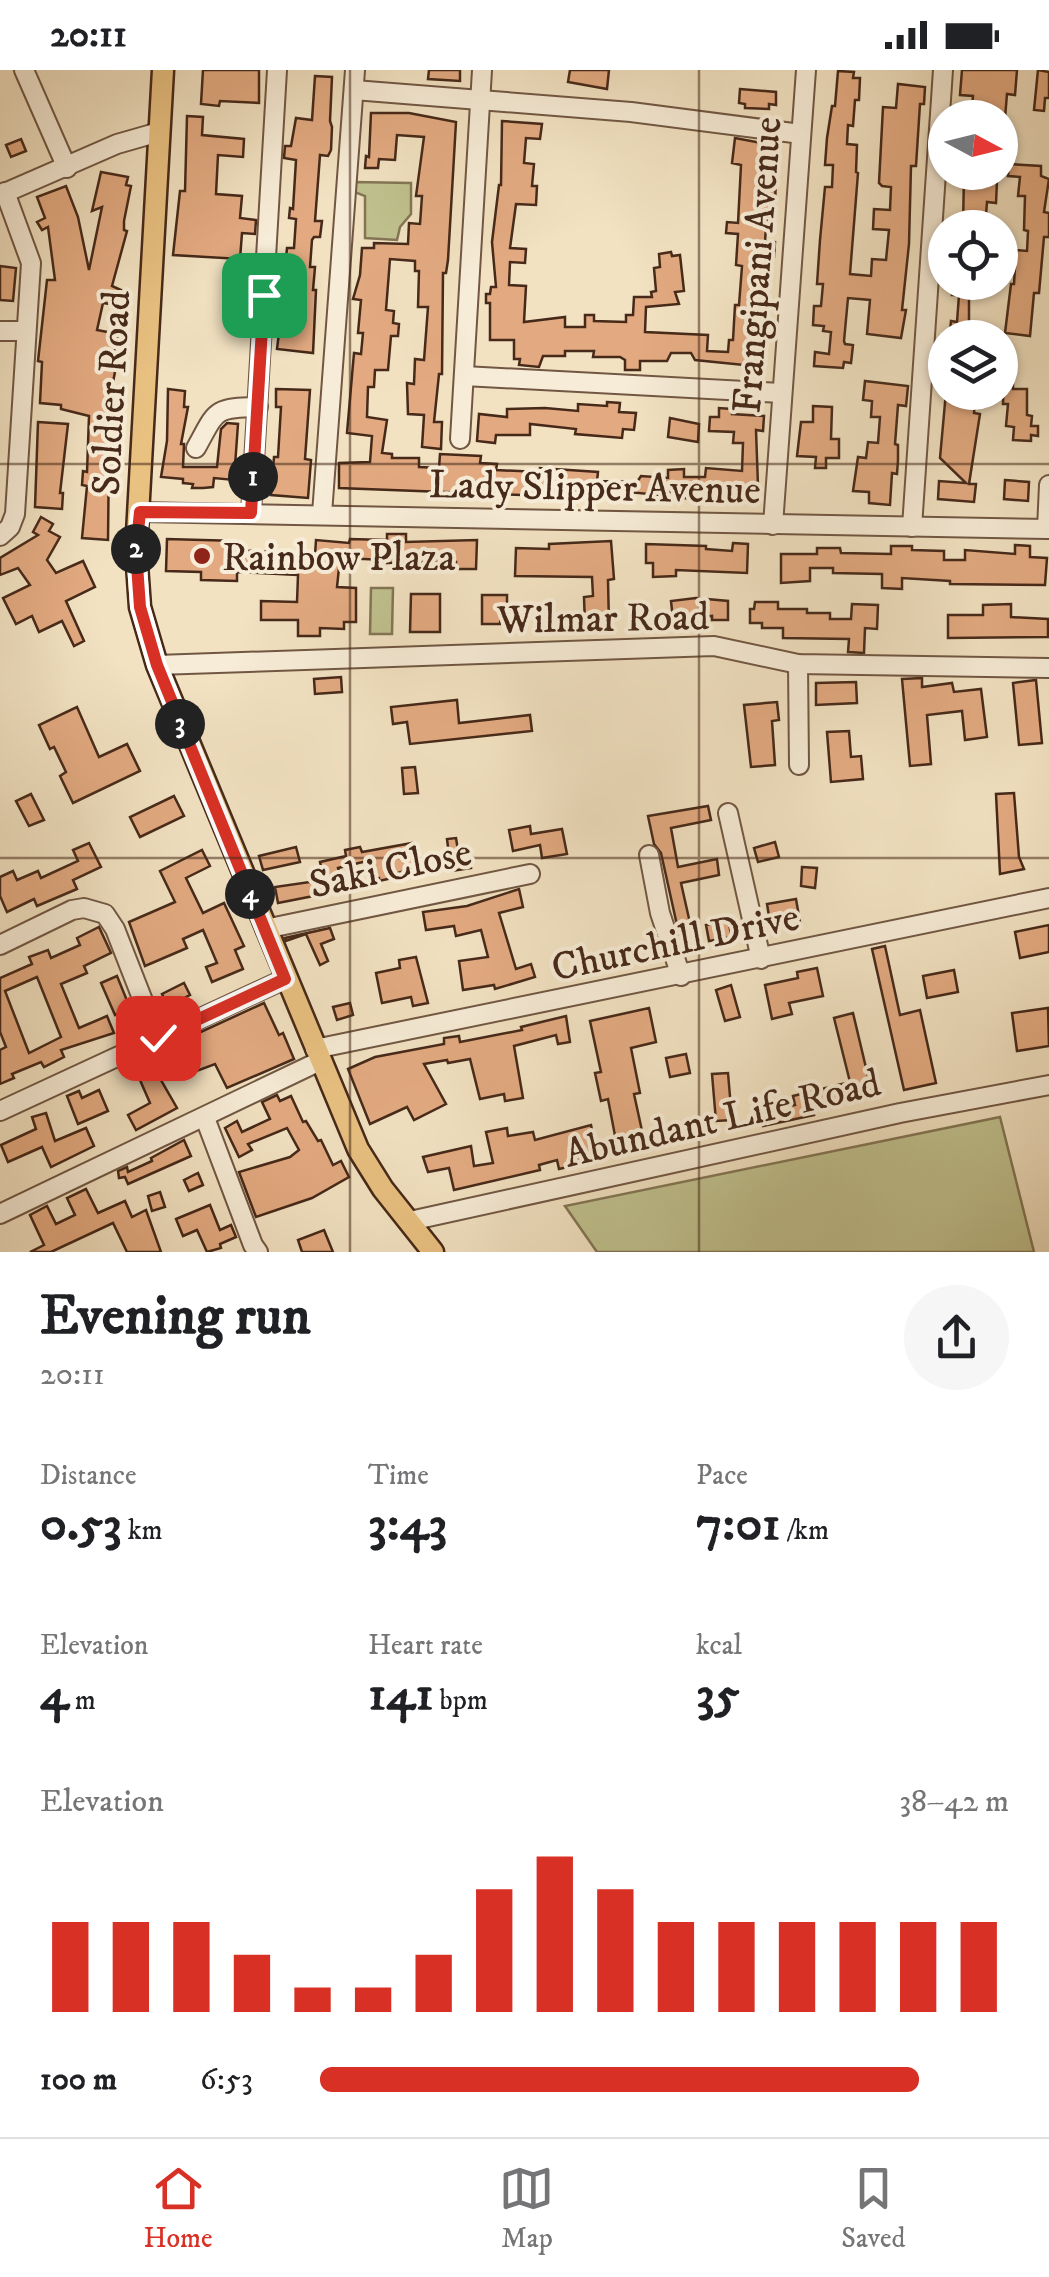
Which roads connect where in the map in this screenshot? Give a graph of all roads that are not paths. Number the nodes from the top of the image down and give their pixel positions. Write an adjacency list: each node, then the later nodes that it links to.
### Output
1 (24, 70): 12 (street)
2 (163, 70): 10 (main road, Soldier Road)
3 (278, 70): 18 (street)
4 (355, 70): 8 (street)
5 (482, 70): 9 (street)
6 (806, 70): 11 (street, Frangipani Avenue)
7 (943, 70): 26 (street)
8 (354, 90): 9 (street); 24 (street)
9 (480, 101): 11 (street); 16 (street)
10 (158, 132): 12 (street); 22 (main road, Soldier Road)
11 (801, 134): 17 (street, Frangipani Avenue)
12 (66, 168): 13 (street)
13 (3, 194): 14 (street)
14 (25, 330): 15 (street); 28 (street)
15 (0, 331)
16 (464, 376): 17 (street); 19 (street)
17 (782, 393): 25 (street, Frangipani Avenue)
18 (258, 407): 20 (street); 23 (street)
19 (460, 439)
20 (196, 448)
21 (1049, 486): 27 (street)
22 (140, 512): 23 (street, Lady Slipper Avenue); 30 (main road, Soldier Road)
23 (251, 513): 24 (street, Lady Slipper Avenue)
24 (322, 514): 25 (street, Lady Slipper Avenue)
25 (772, 525): 26 (street, Lady Slipper Avenue)
26 (912, 527): 27 (street, Lady Slipper Avenue)
27 (1048, 529)
28 (0, 536)
29 (798, 664): 30 (street, Wilmar Road); 31 (street, Wilmar Road); 32 (street)
30 (157, 665): 37 (main road, Soldier Road)
31 (1049, 668)
32 (799, 766)
33 (728, 814): 39 (street)
34 (649, 855): 40 (street)
35 (530, 874): 37 (street, Saki Close)
36 (1049, 898): 39 (street, Churchill Drive)
37 (265, 928): 41 (main road, Soldier Road)
38 (0, 945): 42 (street)
39 (761, 958): 40 (street, Churchill Drive)
40 (681, 976): 43 (street, Churchill Drive)
41 (285, 979): 42 (street); 43 (main road, Soldier Road)
42 (158, 1038): 45 (street)
43 (318, 1055): 46 (street, Churchill Drive); 48 (main road, Soldier Road)
44 (1049, 1085): 48 (street, Abundant Life Road)
45 (0, 1111)
46 (205, 1118): 47 (street, Churchill Drive); 49 (street)
47 (0, 1214)
48 (410, 1221): 50 (main road, Soldier Road)
49 (251, 1250)
50 (434, 1252)

